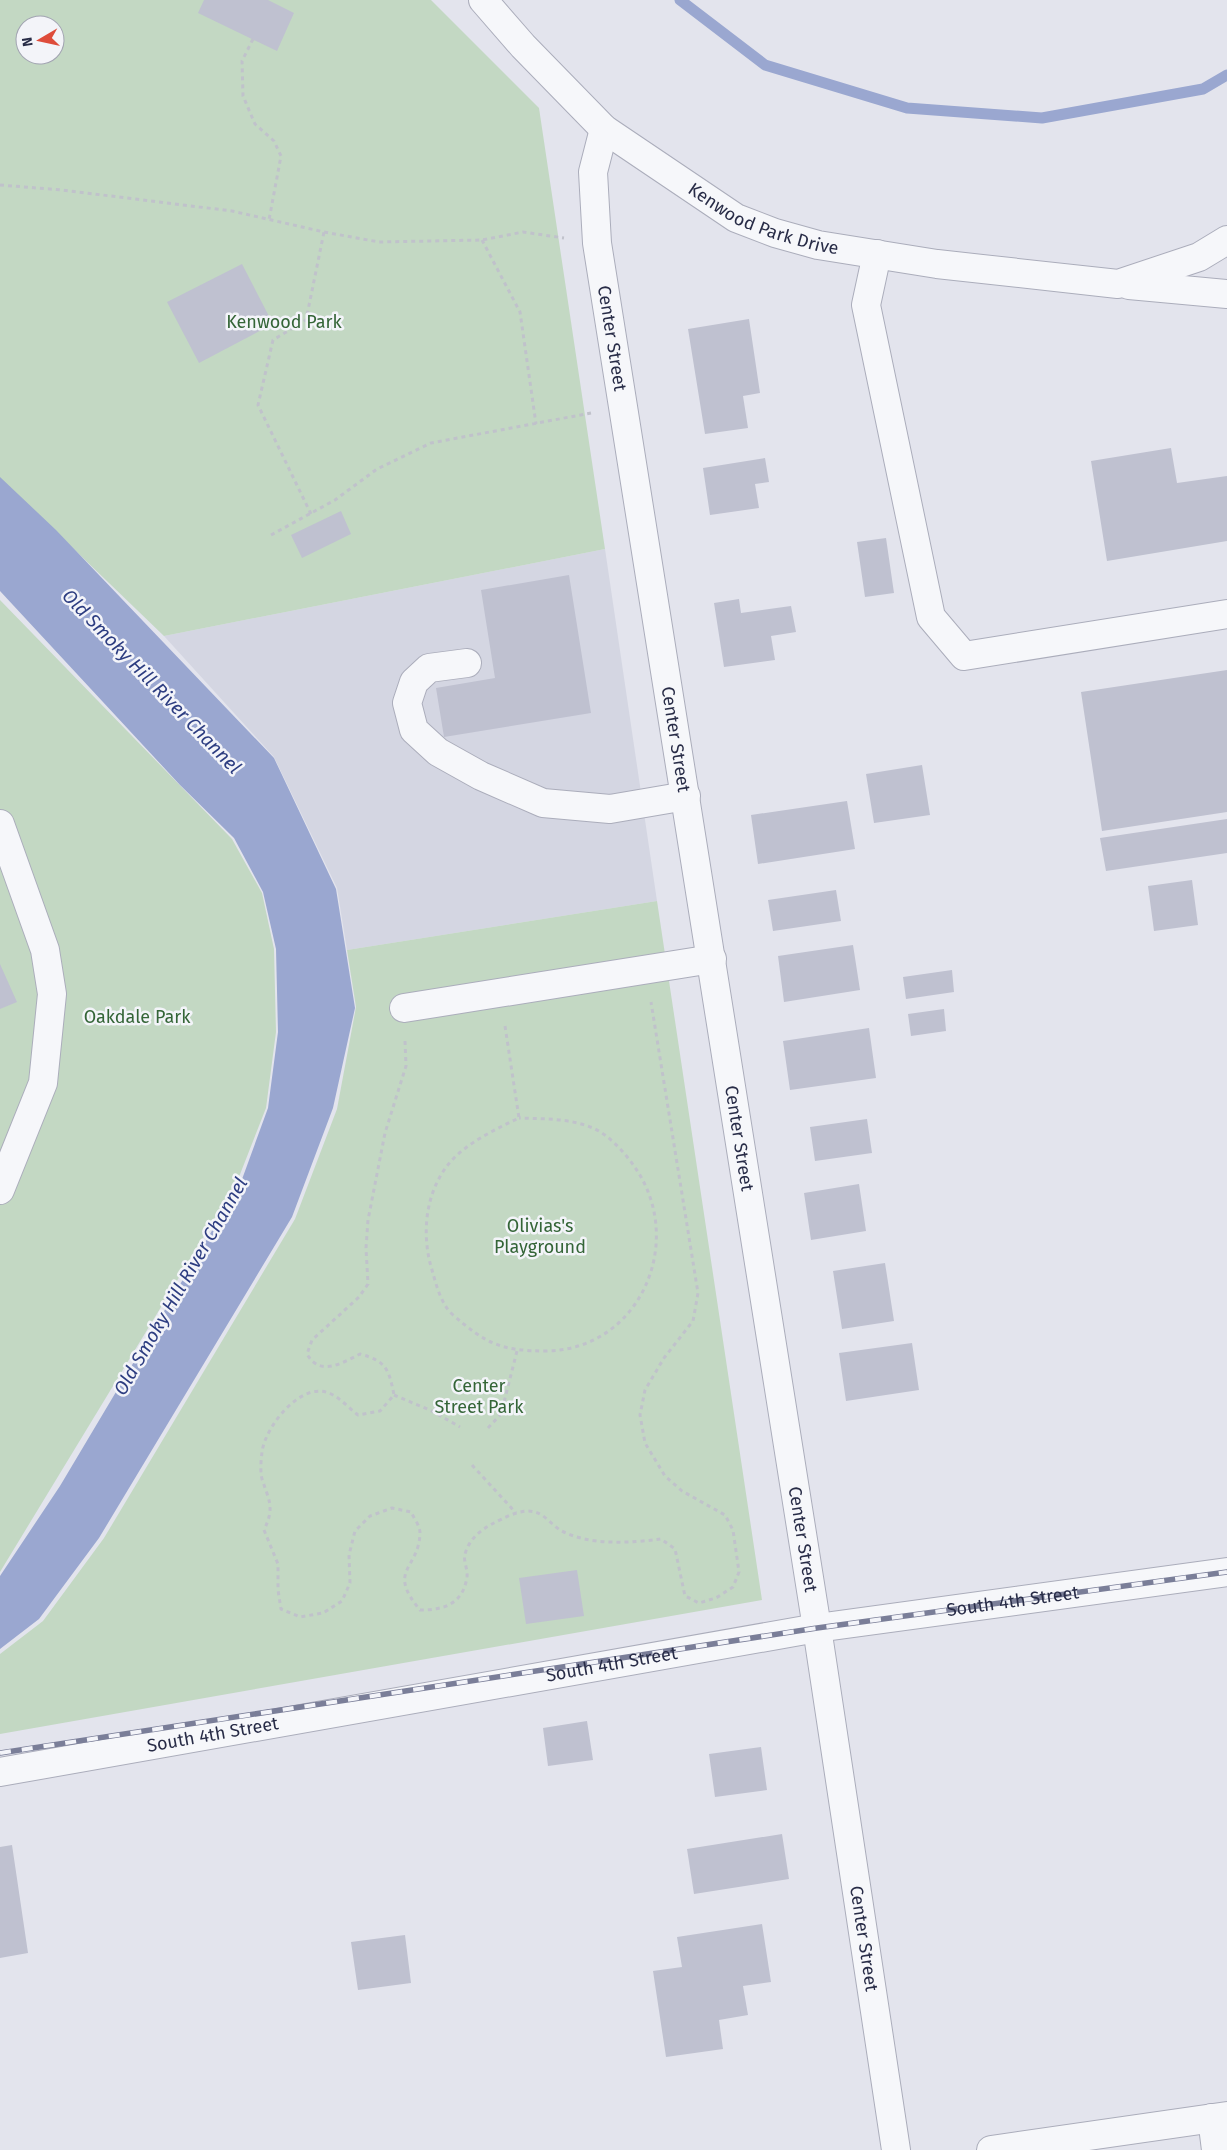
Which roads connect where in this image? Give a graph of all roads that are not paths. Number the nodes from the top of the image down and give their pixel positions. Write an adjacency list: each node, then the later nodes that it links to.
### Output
1 (484, 0): 2 (street, Kenwood Park Drive)
2 (604, 129): 4 (street, Kenwood Park Drive); 9 (street, Center Street)
3 (1227, 240): 5 (street, Kenwood Park Drive)
4 (877, 254): 5 (street, Kenwood Park Drive); 7 (street)
5 (1118, 284): 6 (street, Kenwood Park Drive)
6 (1227, 294)
7 (1227, 614)
8 (467, 663): 9 (street)
9 (686, 796): 11 (street, Center Street)
10 (0, 824): 13 (street)
11 (712, 959): 12 (street); 15 (street, Center Street)
12 (404, 1008)
13 (0, 1190)
14 (1227, 1572): 15 (street, South 4th Street)
15 (817, 1628): 16 (street, South 4th Street); 18 (street, Center Street)
16 (0, 1772)
17 (1219, 2117): 19 (street); 20 (street)
18 (896, 2150)
19 (991, 2150)
20 (1216, 2150)

